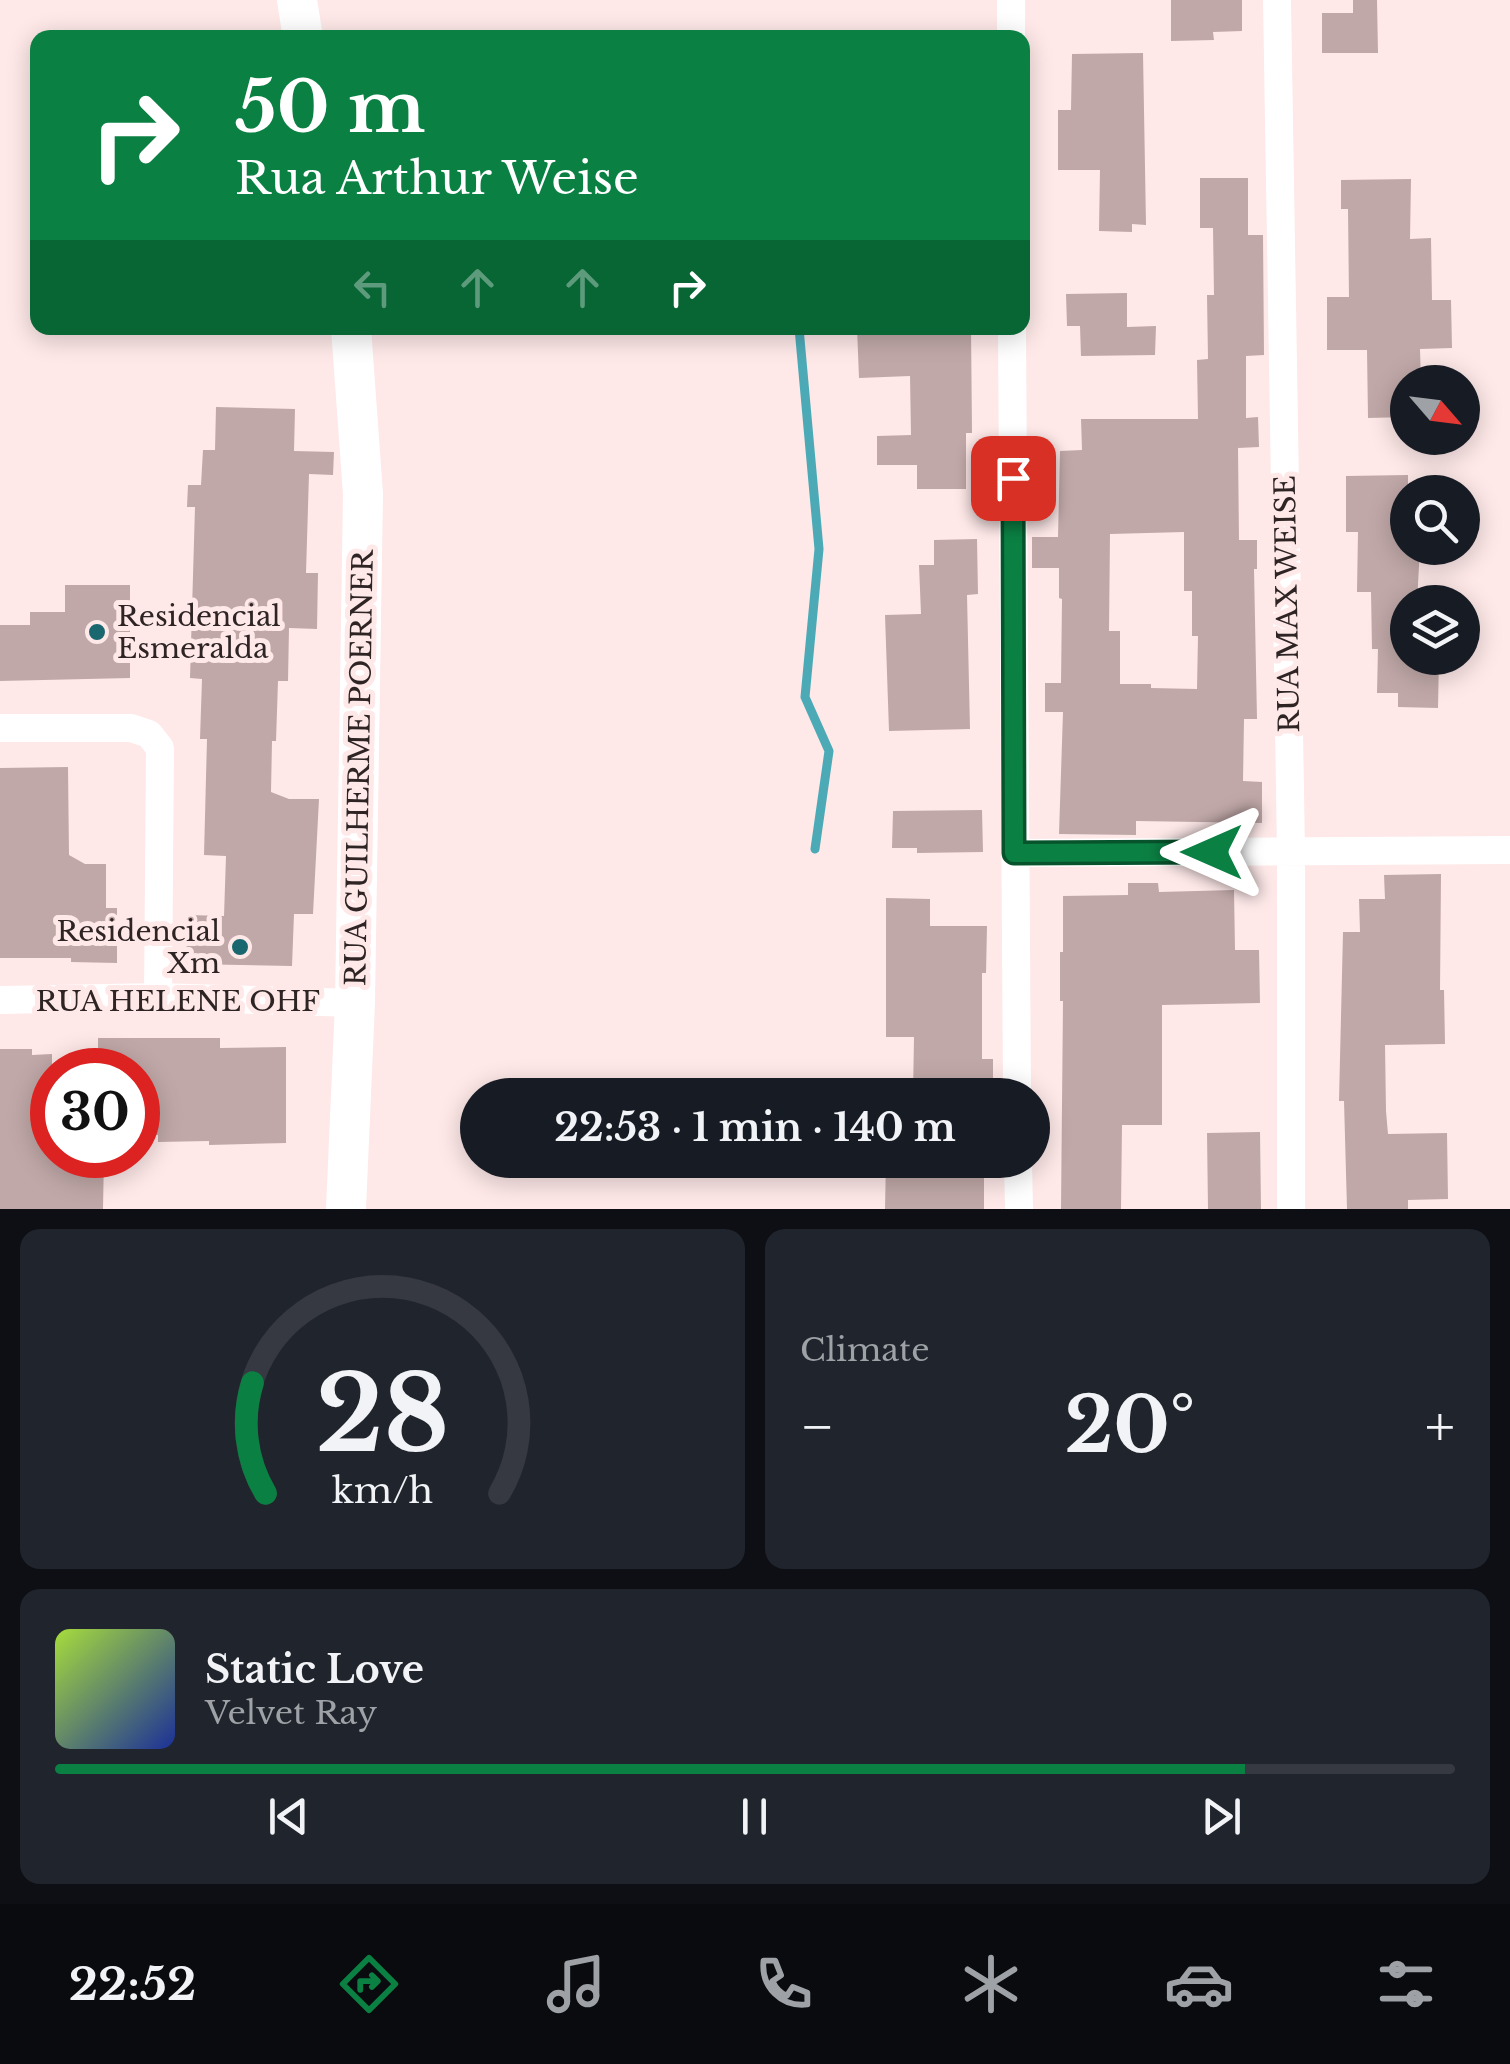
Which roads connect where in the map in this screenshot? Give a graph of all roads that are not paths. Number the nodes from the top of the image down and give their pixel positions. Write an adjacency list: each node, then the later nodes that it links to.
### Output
1 (297, 0): 4 (street)
2 (1011, 0): 5 (street)
3 (1277, 0): 10 (street, RUA MAX WEISE)
4 (303, 30)
5 (1011, 30)
6 (352, 335): 14 (street, RUA GUILHERME POERNER)
7 (1012, 335): 11 (street)
8 (0, 728): 12 (street)
9 (1510, 850): 10 (street)
10 (1290, 851): 11 (street); 19 (street, RUA MAX WEISE)
11 (1014, 853): 15 (street)
12 (158, 997): 13 (street, RUA HELENE OHF); 14 (street, RUA HELENE OHF)
13 (0, 1000)
14 (355, 1003): 17 (street, RUA GUILHERME POERNER)
15 (1017, 1078)
16 (1018, 1178): 18 (street)
17 (346, 1209)
18 (1018, 1209)
19 (1292, 1209)

